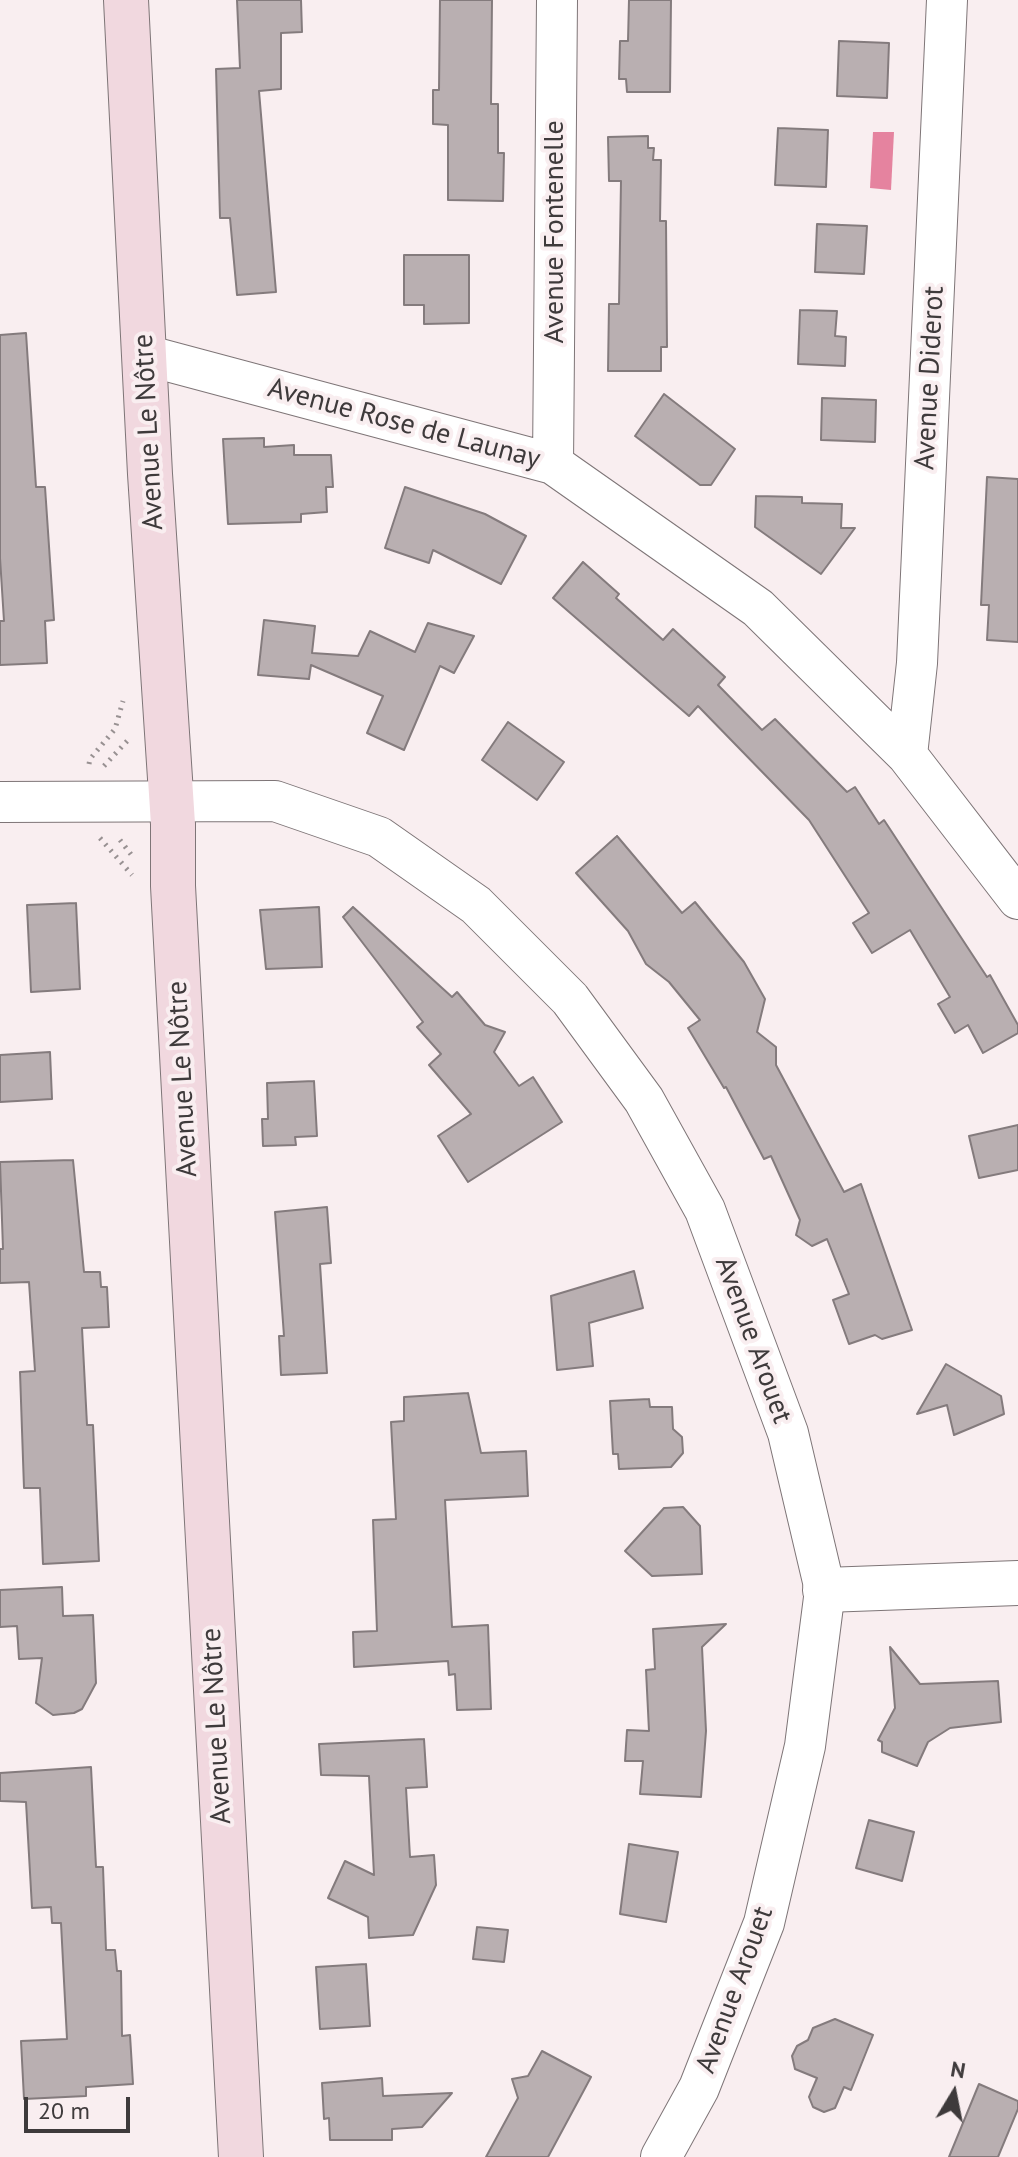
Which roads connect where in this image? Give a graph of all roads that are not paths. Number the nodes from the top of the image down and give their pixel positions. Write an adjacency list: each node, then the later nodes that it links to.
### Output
1 (126, 0): 4 (main road, Avenue Le Nôtre)
2 (557, 0): 5 (street, Avenue Fontenelle)
3 (947, 0): 6 (street, Avenue Diderot)
4 (145, 355): 5 (street, Avenue Rose de Launay); 7 (main road, Avenue Le Nôtre)
5 (553, 464): 6 (street, Avenue Rose de Launay)
6 (907, 755): 9 (street, Avenue Rose de Launay)
7 (171, 799): 8 (street, Avenue Arouet); 11 (street, Avenue Arouet); 12 (main road, Avenue Le Nôtre)
8 (0, 802)
9 (1018, 899)
10 (1018, 1583): 11 (street)
11 (825, 1590): 13 (street, Avenue Arouet)
12 (241, 2157)
13 (661, 2157)

